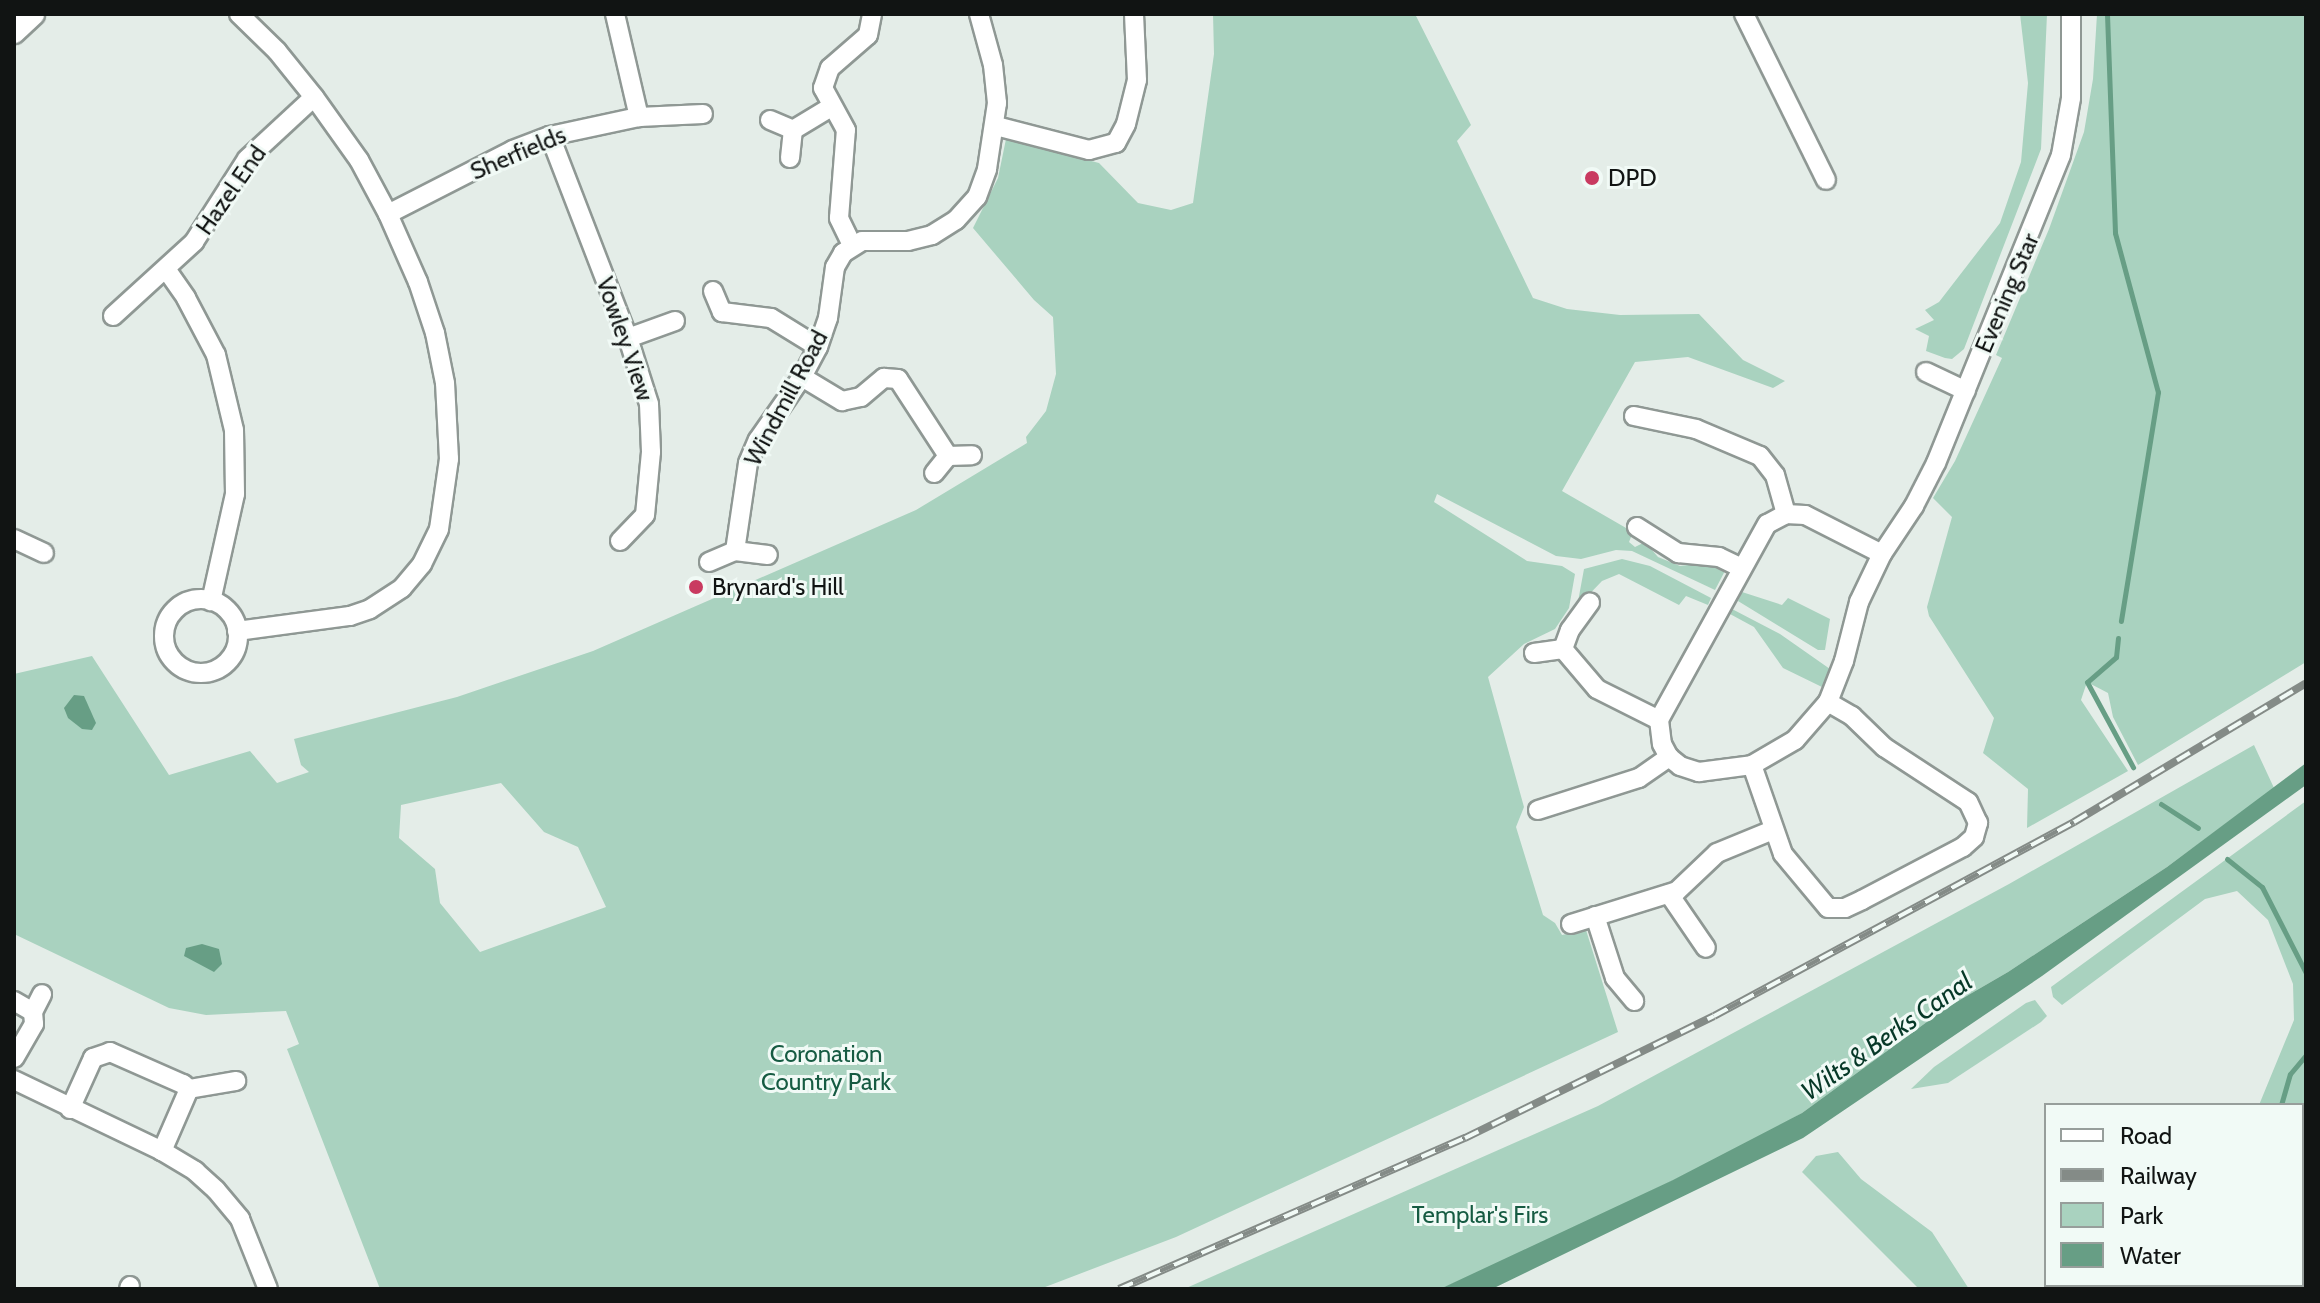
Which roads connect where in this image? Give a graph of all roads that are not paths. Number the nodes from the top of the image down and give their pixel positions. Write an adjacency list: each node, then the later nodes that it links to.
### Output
1 (33, 14): 9 (street)
2 (239, 14): 10 (street)
3 (615, 14): 13 (street)
4 (872, 14): 11 (street)
5 (979, 14): 15 (street)
6 (1134, 14): 15 (street)
7 (1744, 14): 19 (street)
8 (2071, 14): 30 (street, Evening Star)
9 (14, 32)
10 (314, 97): 20 (street); 22 (street, Hazel End)
11 (831, 107): 16 (street); 21 (street)
12 (703, 114): 13 (street, Sherfields)
13 (639, 117): 17 (street, Sherfields)
14 (770, 120): 16 (street)
15 (996, 126): 21 (street)
16 (793, 130): 18 (street)
17 (550, 136): 20 (street, Sherfields); 26 (street, Vowley View)
18 (790, 158)
19 (1826, 180)
20 (388, 214): 49 (street)
21 (852, 245): 27 (street, Windmill Road)
22 (166, 269): 24 (street, Hazel End); 47 (street)
23 (713, 291): 27 (street)
24 (113, 316)
25 (675, 321): 26 (street)
26 (628, 338): 40 (street, Vowley View)
27 (818, 347): 29 (street, Windmill Road)
28 (1926, 372): 30 (street)
29 (802, 377): 35 (street); 41 (street, Windmill Road)
30 (1966, 391): 43 (street, Evening Star)
31 (1668, 404): 33 (street)
32 (1634, 416): 33 (street)
33 (1665, 423): 37 (street)
34 (972, 455): 35 (street)
35 (948, 456): 36 (street)
36 (934, 473)
37 (1786, 514): 43 (street); 46 (street)
38 (1637, 527): 46 (street)
39 (14, 539): 42 (street)
40 (620, 541)
41 (735, 551): 44 (street); 45 (street)
42 (44, 553)
43 (1882, 554): 52 (street, Evening Star)
44 (768, 555)
45 (709, 562)
46 (1742, 568): 53 (street)
47 (211, 601): 49 (street); 49 (street)
48 (1590, 602): 50 (street)
49 (237, 631)
50 (1563, 649): 51 (street); 53 (street)
51 (1534, 653)
52 (1828, 702): 55 (street, Evening Star); 57 (street)
53 (1659, 720): 54 (street)
54 (1669, 757): 55 (street, Evening Star); 56 (street)
55 (1752, 765): 57 (street)
56 (1538, 810)
57 (1773, 830): 58 (street)
58 (1669, 894): 59 (street); 61 (street)
59 (1595, 916): 60 (street); 64 (street)
60 (1571, 924)
61 (1706, 948)
62 (42, 994): 65 (street)
63 (14, 1001): 65 (street)
64 (1634, 1001)
65 (33, 1012): 66 (street)
66 (14, 1058)
67 (236, 1081): 69 (street)
68 (15, 1085): 70 (street)
69 (189, 1089): 70 (street); 71 (street)
70 (70, 1109): 71 (street)
71 (162, 1151): 72 (street)
72 (268, 1289)

